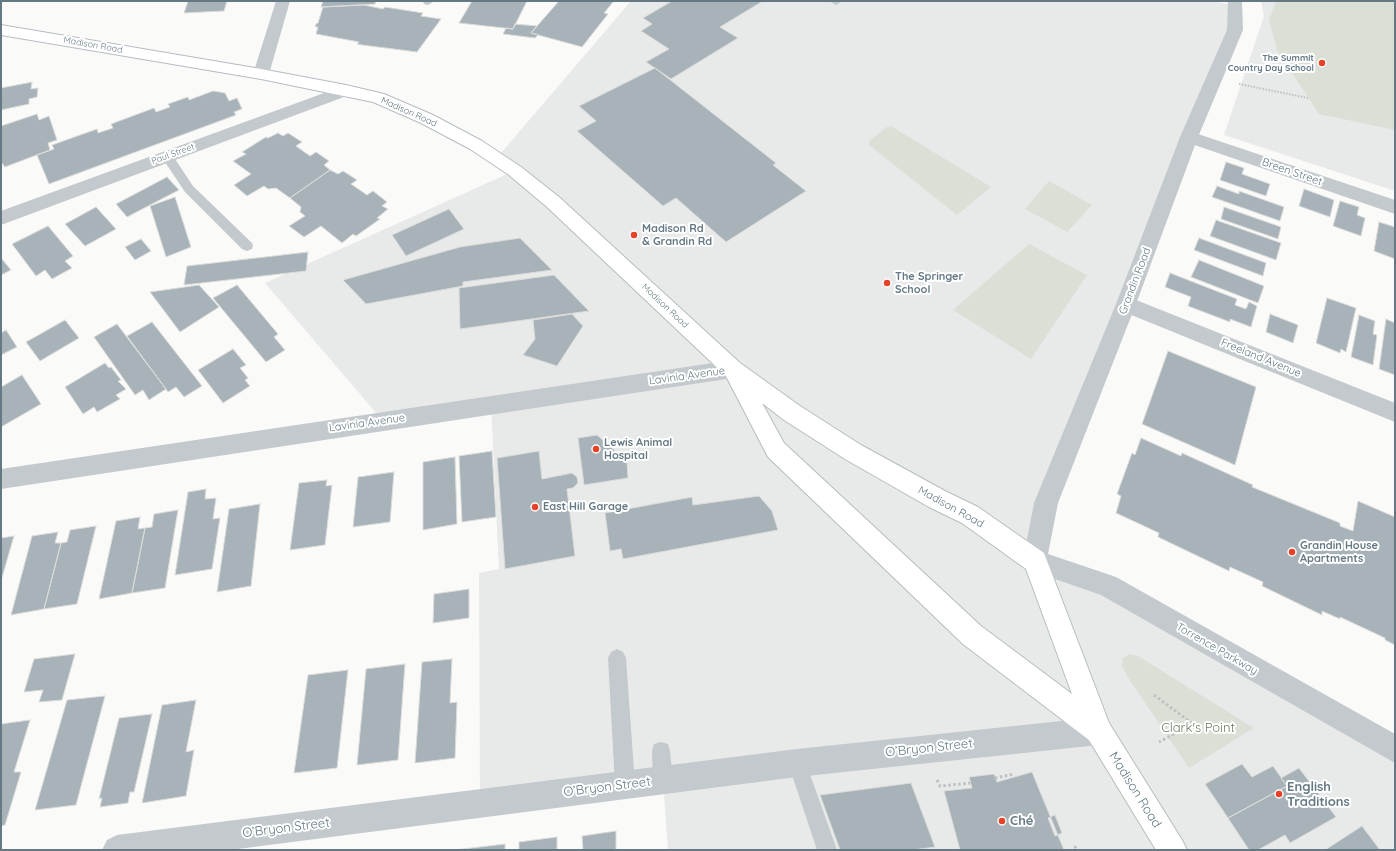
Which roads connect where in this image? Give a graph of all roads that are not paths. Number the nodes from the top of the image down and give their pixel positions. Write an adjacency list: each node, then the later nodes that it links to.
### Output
1 (283, 1): 4 (street)
2 (1235, 1): 6 (street, Grandin Road)
3 (1, 30): 4 (main road, Madison Road)
4 (261, 74): 5 (main road, Madison Road)
5 (346, 90): 7 (street, Paul Street); 12 (main road, Madison Road)
6 (1189, 137): 8 (street, Breen Street); 11 (street, Grandin Road)
7 (167, 156): 9 (street, Paul Street); 10 (lane)
8 (1395, 207)
9 (1, 218)
10 (247, 246)
11 (1126, 304): 13 (street, Freeland Avenue); 15 (street, Grandin Road)
12 (733, 369): 14 (street, Lavinia Avenue); 15 (main road, Madison Road); 17 (main road, Madison Road)
13 (1395, 412)
14 (1, 480)
15 (1035, 561): 17 (main road, Madison Road); 18 (street, Torrence Parkway)
16 (617, 658): 22 (lane)
17 (1098, 731): 20 (street, O’Bryon Street); 25 (main road, Madison Road)
18 (1395, 749)
19 (661, 751): 21 (lane)
20 (797, 763): 21 (street, O’Bryon Street); 24 (lane)
21 (663, 780): 22 (street, O’Bryon Street)
22 (625, 784): 23 (street, O’Bryon Street)
23 (116, 850)
24 (827, 850)
25 (1172, 850)

